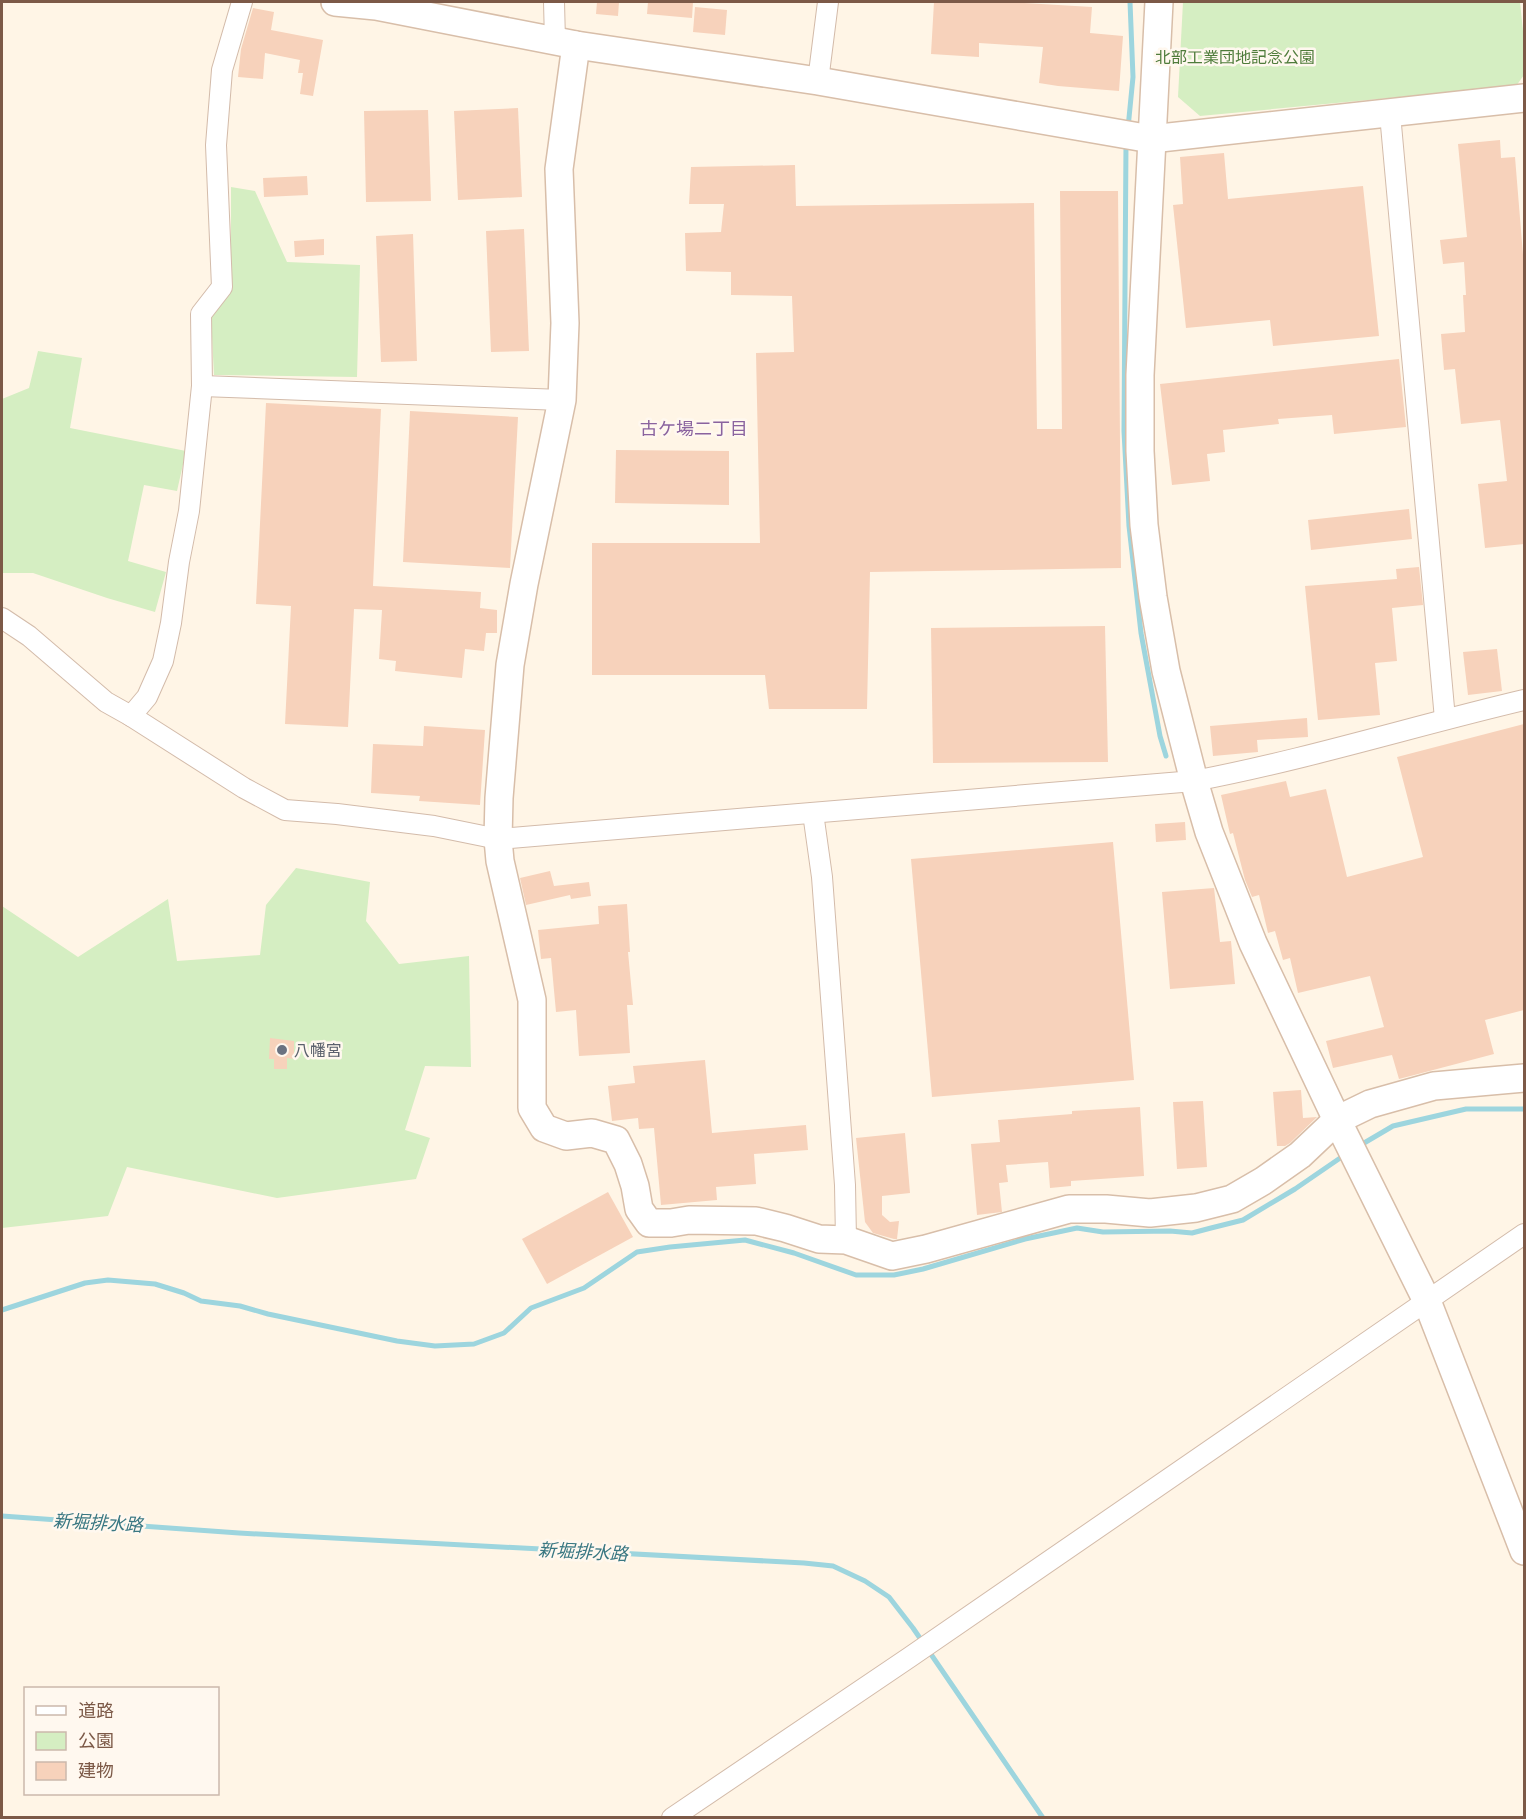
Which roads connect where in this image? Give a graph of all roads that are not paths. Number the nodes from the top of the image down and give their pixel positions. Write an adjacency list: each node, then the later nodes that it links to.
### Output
1 (242, 2): 11 (street)
2 (335, 2): 6 (street)
3 (554, 2): 6 (street)
4 (828, 2): 7 (street)
5 (1159, 2): 10 (street)
6 (566, 43): 7 (street); 12 (street)
7 (818, 81): 10 (street)
8 (1524, 99): 9 (street)
9 (1390, 114): 10 (street); 16 (street)
10 (1151, 139): 17 (street)
11 (202, 386): 12 (street); 15 (street)
12 (562, 399): 19 (street)
13 (2, 618): 15 (street)
14 (1524, 700): 16 (street)
15 (131, 716): 19 (street)
16 (1445, 719): 17 (street)
17 (1194, 781): 18 (street); 21 (street)
18 (813, 813): 19 (street); 23 (street)
19 (498, 839): 23 (street)
20 (1524, 1078): 21 (street)
21 (1337, 1120): 23 (street); 24 (street)
22 (1524, 1234): 24 (street)
23 (846, 1240)
24 (1427, 1301): 25 (street); 26 (street)
25 (1524, 1551)
26 (672, 1818)

